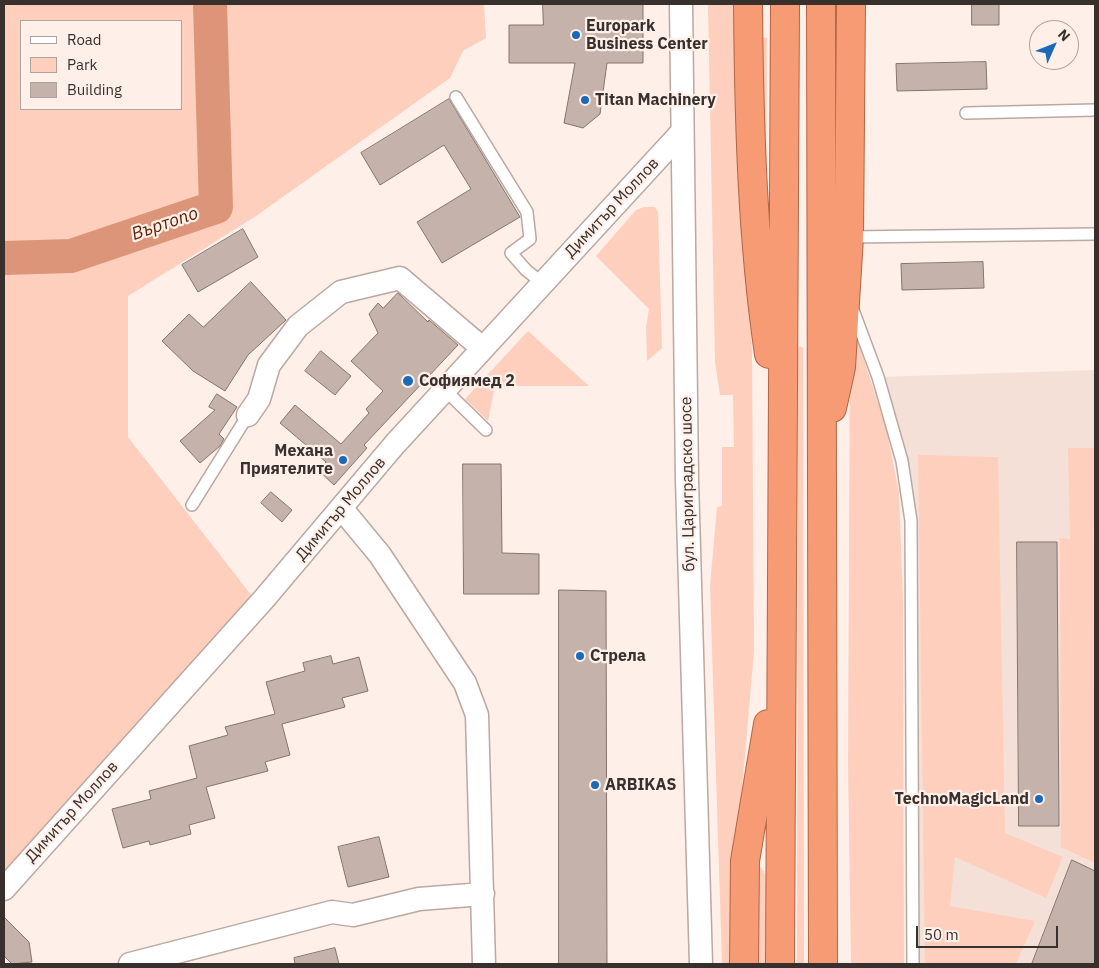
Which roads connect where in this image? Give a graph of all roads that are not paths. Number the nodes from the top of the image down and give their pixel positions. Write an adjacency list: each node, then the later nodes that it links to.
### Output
1 (681, 4): 9 (street, бул. Цариградско шосе)
2 (748, 4): 18 (highway)
3 (785, 4): 18 (highway)
4 (821, 4): 19 (highway)
5 (851, 4): 11 (highway)
6 (456, 97): 12 (lane)
7 (1095, 110): 8 (lane)
8 (966, 113)
9 (682, 132): 12 (street, Димитър Моллов); 27 (street, бул. Цариградско шосе)
10 (1095, 234): 11 (lane)
11 (849, 237): 13 (highway)
12 (541, 282): 14 (street, Димитър Моллов)
13 (845, 284): 19 (highway); 31 (lane)
14 (481, 347): 15 (street, Димитър Моллов); 16 (street)
15 (444, 389): 17 (lane); 21 (street, Димитър Моллов)
16 (248, 415): 20 (lane)
17 (486, 430)
18 (782, 442): 22 (highway)
19 (821, 463): 30 (highway)
20 (192, 505)
21 (342, 509): 23 (street, Димитър Моллов); 24 (street)
22 (782, 646): 28 (highway); 29 (highway)
23 (4, 889)
24 (482, 894): 25 (street); 26 (street)
25 (130, 964)
26 (484, 964)
27 (701, 964)
28 (744, 964)
29 (780, 964)
30 (823, 964)
31 (913, 964)

